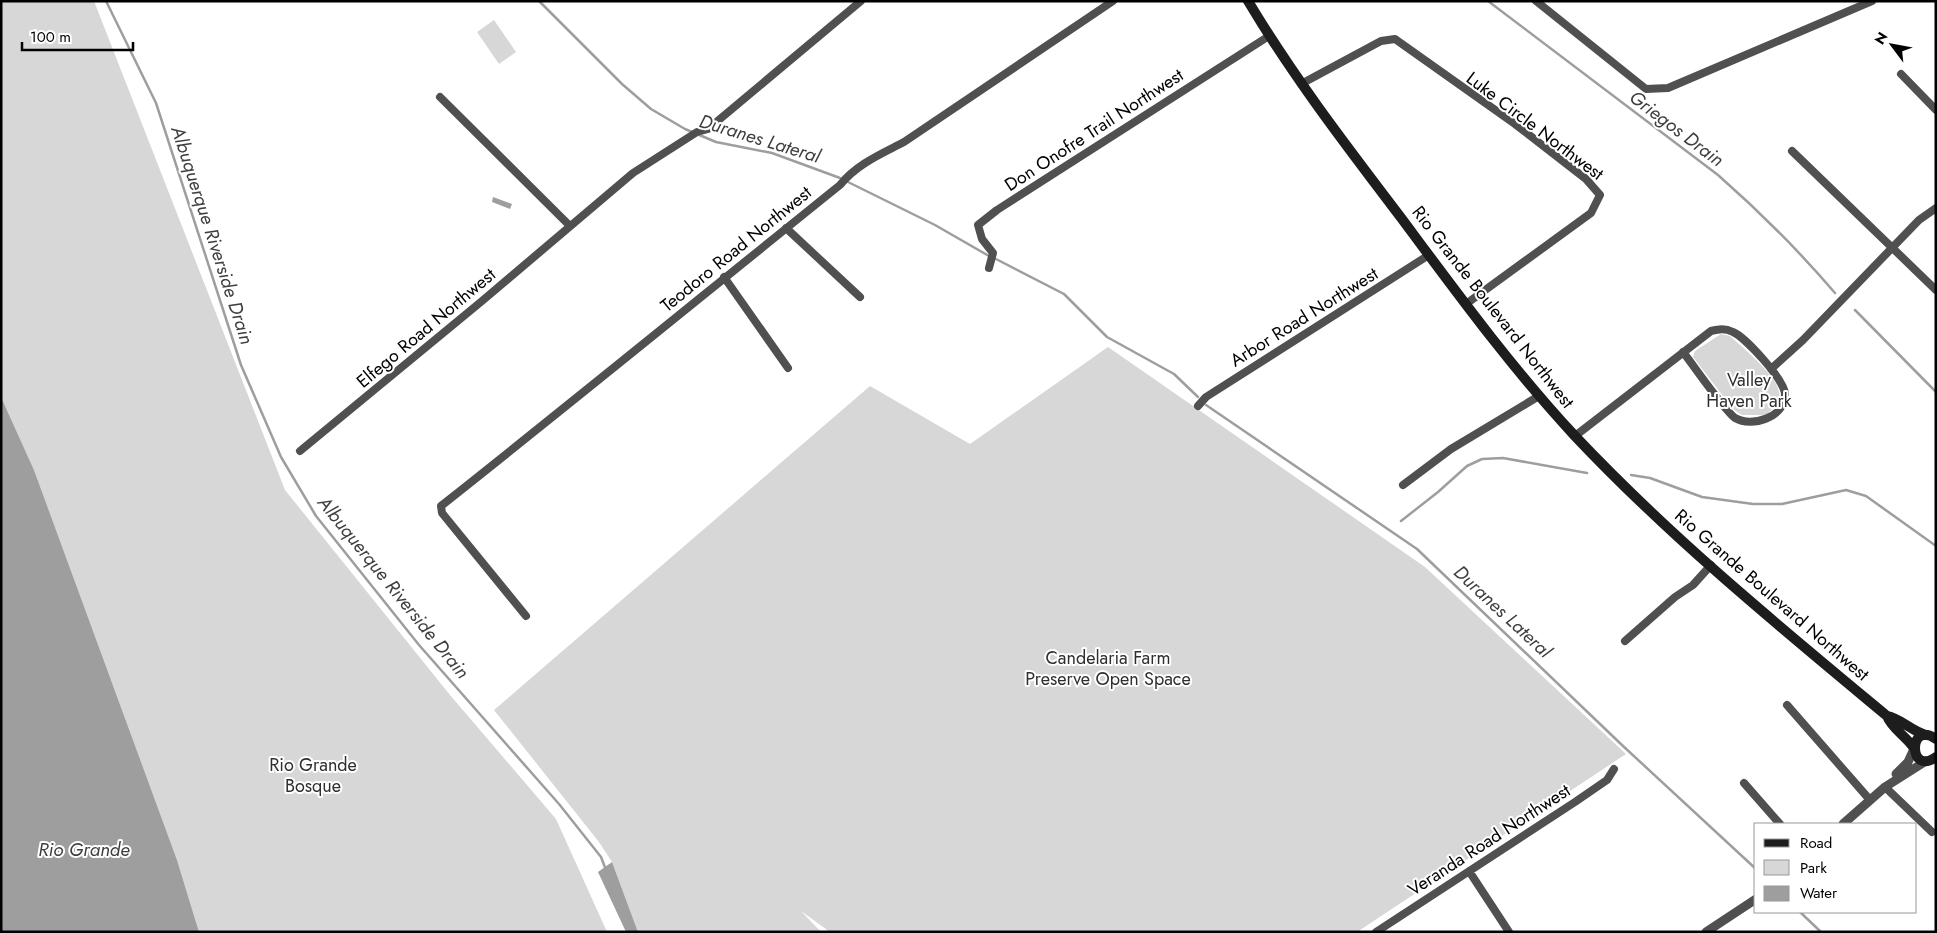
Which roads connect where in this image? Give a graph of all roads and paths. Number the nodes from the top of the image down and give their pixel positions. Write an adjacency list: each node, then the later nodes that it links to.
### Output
1 (861, 1): 13 (street, Elfego Road Northwest)
2 (1113, 1): 14 (street, Teodoro Road Northwest)
3 (1248, 1): 6 (main road, Rio Grande Boulevard Northwest)
4 (1872, 1): 5 (street)
5 (1540, 2)
6 (1269, 36): 8 (main road, Rio Grande Boulevard Northwest); 17 (street, Don Onofre Trail Northwest)
7 (1901, 74): 10 (street)
8 (1301, 84): 16 (main road, Rio Grande Boulevard Northwest); 21 (street, Luke Circle Northwest)
9 (440, 97): 13 (street)
10 (1936, 110)
11 (1792, 151): 15 (street)
12 (1936, 208): 15 (street)
13 (570, 226): 28 (street, Elfego Road Northwest)
14 (786, 228): 18 (street, Teodoro Road Northwest); 20 (street)
15 (1892, 247): 19 (street); 24 (street)
16 (1429, 255): 21 (main road, Rio Grande Boulevard Northwest); 26 (street, Arbor Road Northwest)
17 (989, 268)
18 (724, 277): 23 (street); 31 (street, Teodoro Road Northwest)
19 (1936, 290)
20 (860, 297)
21 (1466, 304): 25 (main road, Rio Grande Boulevard Northwest)
22 (1683, 352): 24 (street); 24 (street); 27 (street)
23 (788, 368)
24 (1771, 369)
25 (1539, 396): 27 (main road, Rio Grande Boulevard Northwest); 29 (street)
26 (1198, 406)
27 (1575, 436): 30 (main road, Rio Grande Boulevard Northwest)
28 (300, 451)
29 (1403, 485)
30 (1711, 565): 32 (street); 34 (main road, Rio Grande Boulevard Northwest)
31 (526, 616)
32 (1625, 641)
33 (1787, 705): 41 (street)
34 (1887, 716): 35 (main road); 36 (main road)
35 (1932, 736): 36 (main road)
36 (1914, 748): 37 (main road); 40 (street)
37 (1931, 762): 40 (street)
38 (1614, 769): 45 (street, Veranda Road Northwest)
39 (1744, 783): 42 (street)
40 (1888, 785): 41 (street); 44 (street)
41 (1870, 800): 43 (street)
42 (1779, 823)
43 (1843, 823)
44 (1932, 832)
45 (1469, 871): 47 (street, Veranda Road Northwest); 48 (street)
46 (1754, 900): 49 (street)
47 (1376, 932)
48 (1509, 932)
49 (1706, 932)

